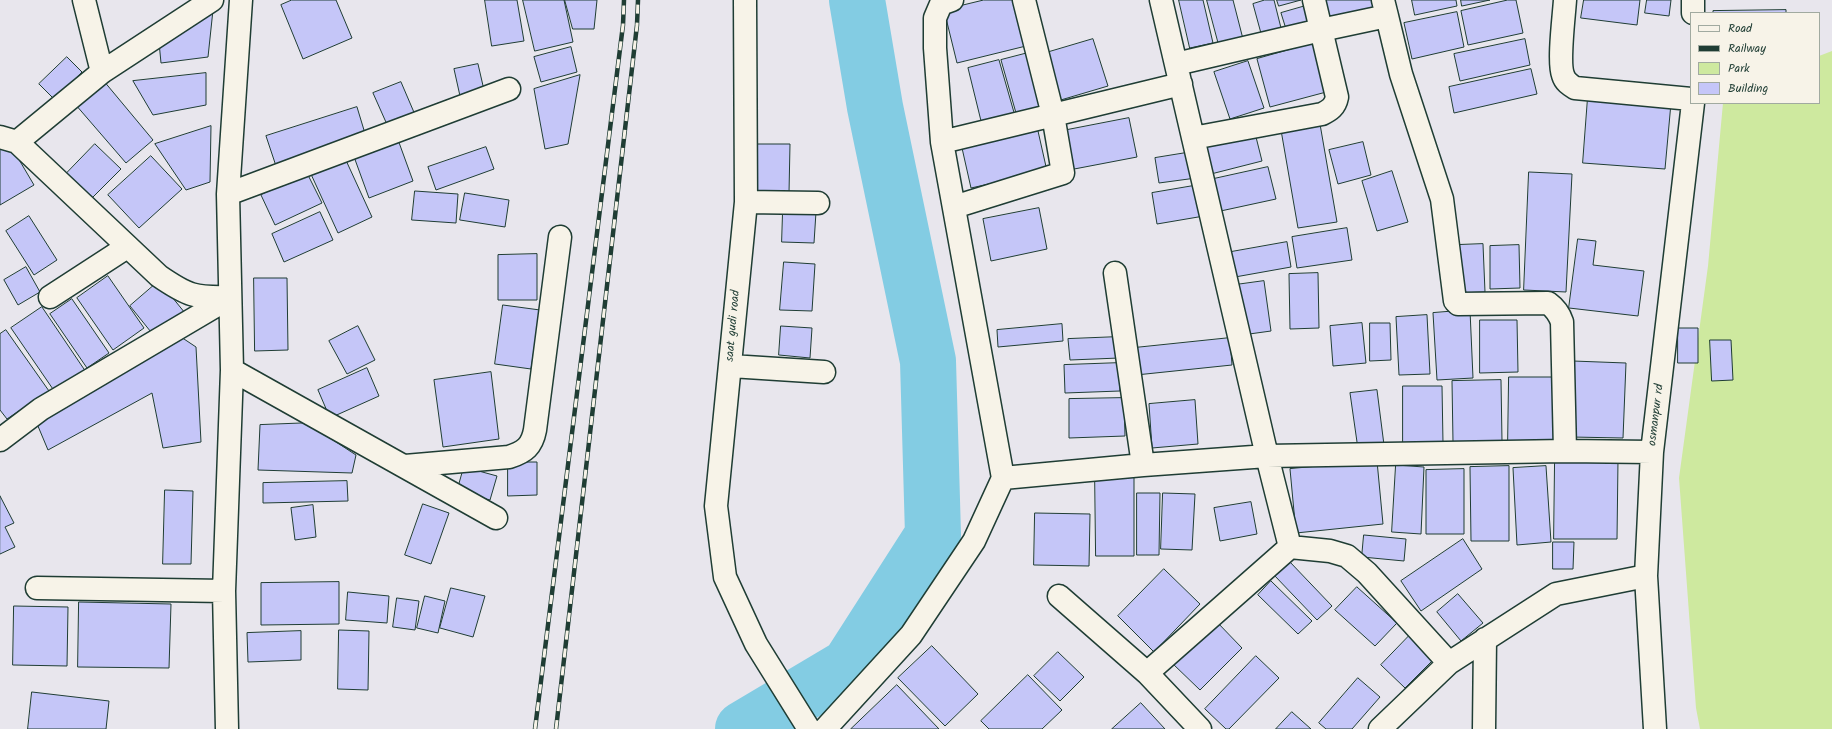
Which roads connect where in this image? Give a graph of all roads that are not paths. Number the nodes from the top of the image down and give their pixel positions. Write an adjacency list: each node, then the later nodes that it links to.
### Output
1 (84, 0): 14 (street)
2 (212, 0): 14 (street)
3 (241, 0): 23 (street)
4 (745, 0): 24 (street, saat gudi road)
5 (952, 0): 22 (street)
6 (1024, 0): 19 (street)
7 (1160, 0): 15 (street)
8 (1314, 0): 13 (street)
9 (1565, 0): 17 (street)
10 (1693, 0): 12 (street)
11 (1385, 8): 13 (street); 36 (street)
12 (1693, 12)
13 (1321, 30): 15 (street); 20 (street)
14 (102, 72): 21 (street)
15 (1179, 74): 19 (street); 20 (street)
16 (509, 89): 23 (street)
17 (1690, 99)
18 (1693, 104): 37 (street, osmanpur rd)
19 (1053, 116): 22 (street); 26 (street)
20 (1194, 138): 38 (street)
21 (8, 139): 28 (street)
22 (942, 142): 26 (street)
23 (228, 194): 31 (street)
24 (746, 202): 25 (street); 32 (street, saat gudi road)
25 (818, 204)
26 (954, 207): 41 (street)
27 (560, 237): 40 (street)
28 (127, 247): 30 (street); 31 (street)
29 (1115, 273): 39 (street)
30 (50, 297)
31 (230, 297): 33 (street); 35 (street)
32 (731, 366): 34 (street); 52 (street, saat gudi road)
33 (232, 370): 40 (street); 46 (street)
34 (824, 372)
35 (0, 440)
36 (1565, 451): 37 (street); 38 (street)
37 (1652, 452): 44 (street, osmanpur rd)
38 (1267, 456): 39 (street); 43 (street)
39 (1143, 465): 41 (street)
40 (405, 466): 42 (street)
41 (1003, 478): 53 (street)
42 (496, 518)
43 (1290, 547): 49 (street); 50 (street)
44 (1646, 576): 48 (street); 57 (street, osmanpur rd)
45 (37, 588): 46 (street)
46 (224, 591): 51 (street)
47 (1059, 596): 50 (street)
48 (1485, 639): 49 (street); 56 (street)
49 (1449, 663): 55 (street)
50 (1148, 672): 54 (street)
51 (227, 729)
52 (809, 729)
53 (825, 729)
54 (1200, 729)
55 (1380, 729)
56 (1484, 729)
57 (1655, 729)

